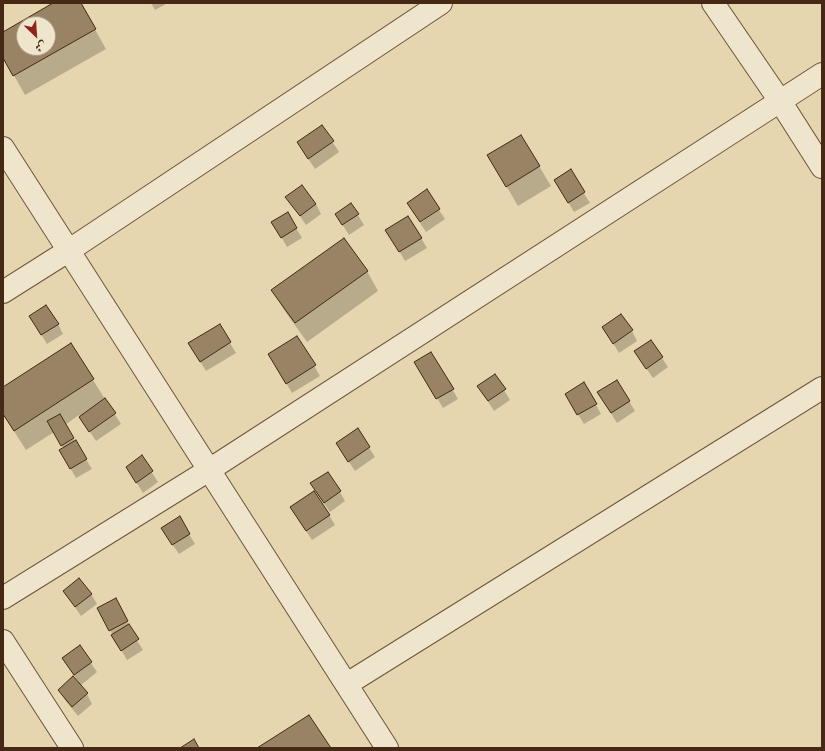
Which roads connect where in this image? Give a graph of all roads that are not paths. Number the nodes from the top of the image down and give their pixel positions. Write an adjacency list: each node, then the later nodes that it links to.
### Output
1 (441, 3): 7 (street)
2 (713, 3): 4 (street)
3 (822, 74): 4 (street)
4 (780, 101): 6 (street); 10 (street)
5 (3, 148): 7 (street)
6 (822, 168)
7 (68, 251): 8 (street); 10 (street)
8 (3, 292)
9 (822, 388): 13 (street)
10 (209, 470): 11 (street); 13 (street)
11 (3, 598)
12 (3, 641): 14 (street)
13 (346, 684): 15 (street)
14 (72, 748)
15 (387, 748)

